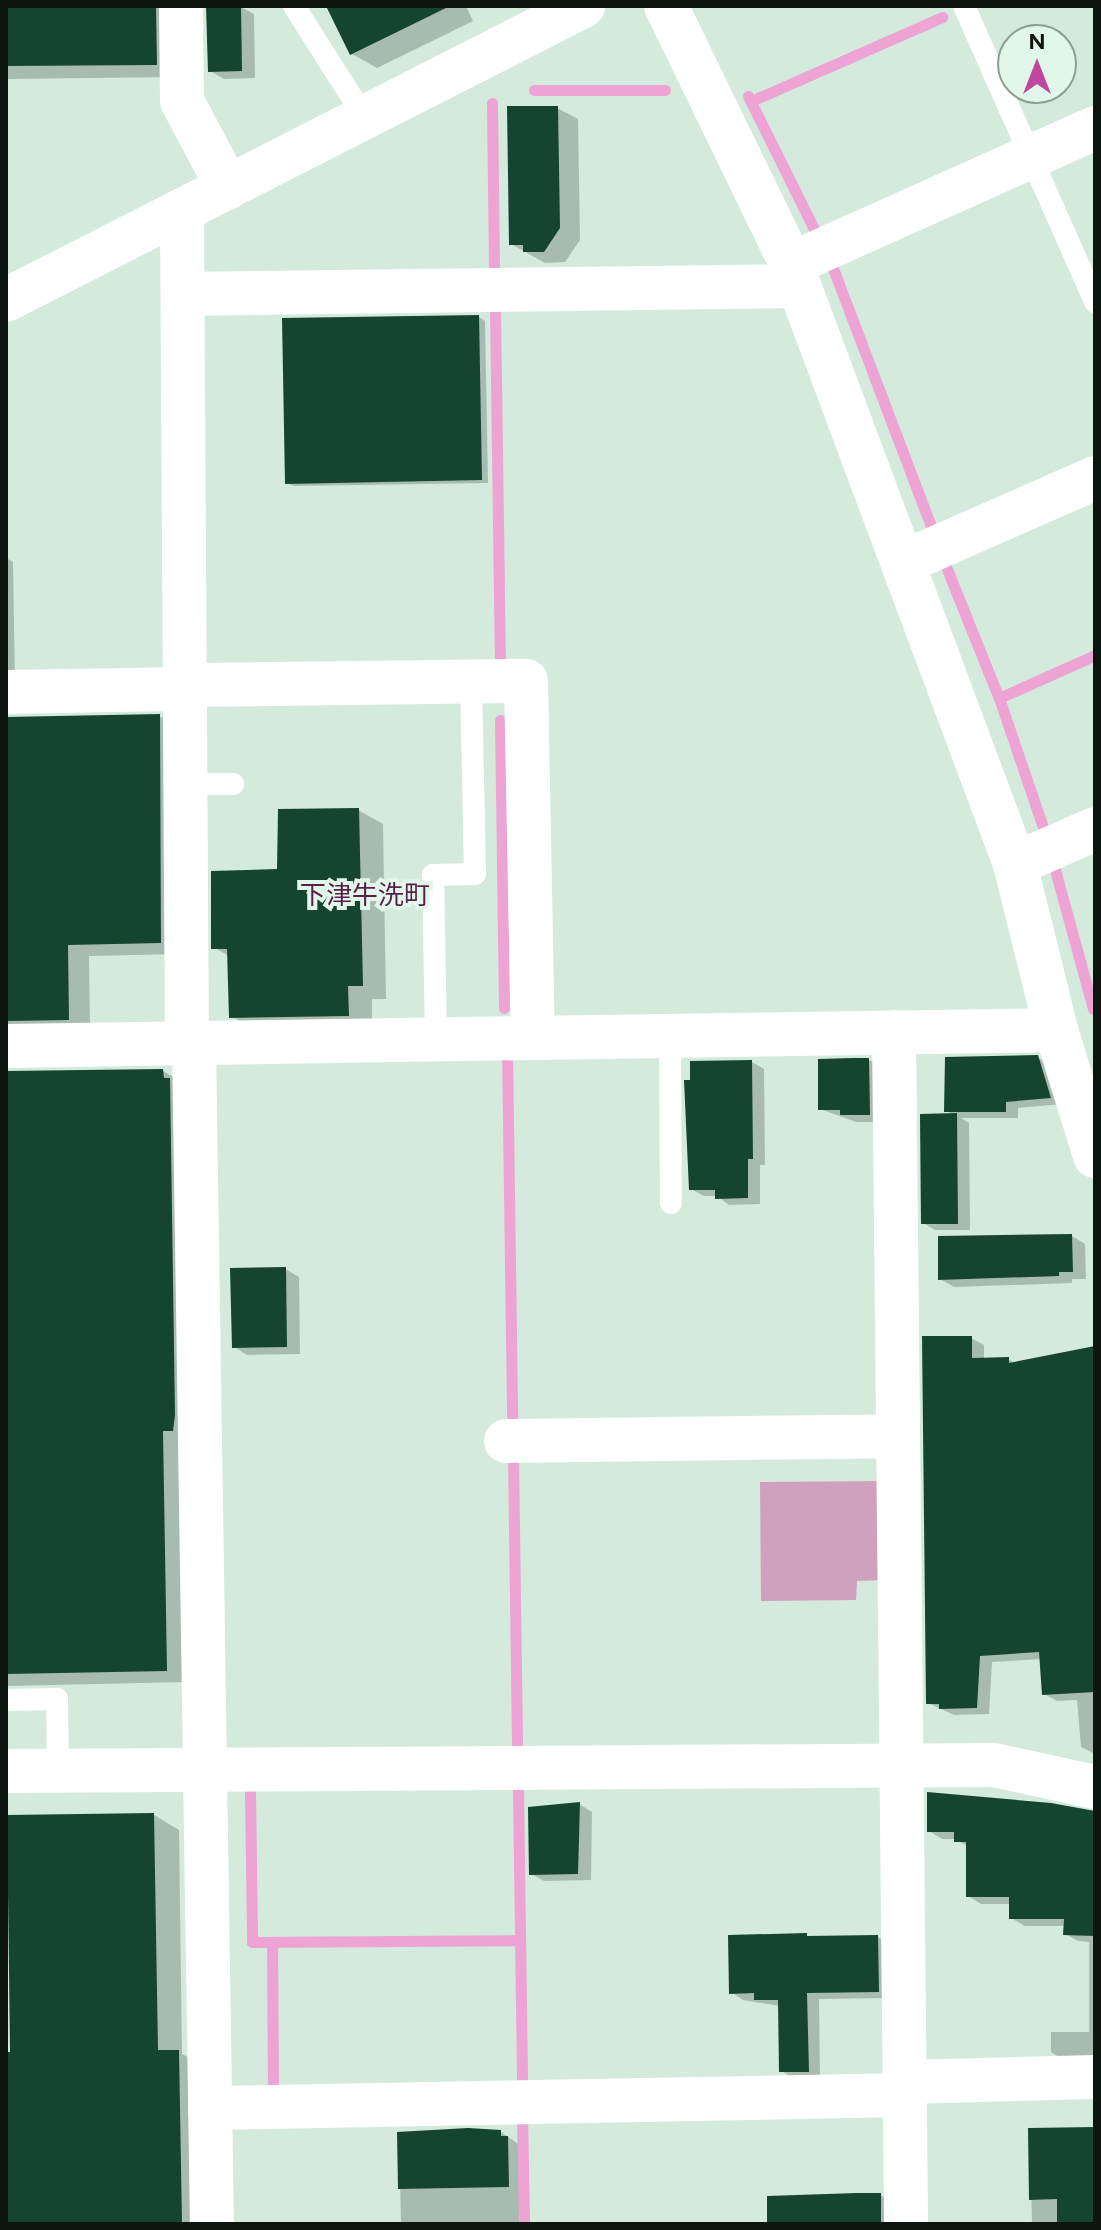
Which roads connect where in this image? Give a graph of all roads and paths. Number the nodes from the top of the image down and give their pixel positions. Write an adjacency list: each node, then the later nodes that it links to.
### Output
1 (181, 6): 9 (street)
2 (294, 6): 6 (lane)
3 (583, 6): 6 (street)
4 (666, 6): 11 (street)
5 (964, 6): 8 (lane)
6 (365, 118): 9 (street)
7 (1095, 128): 8 (street)
8 (1030, 157): 11 (street); 14 (lane)
9 (228, 188): 10 (street)
10 (182, 212): 12 (street); 13 (street)
11 (795, 275): 12 (street); 16 (street)
12 (183, 294): 18 (street)
13 (6, 300)
14 (1095, 302)
15 (1095, 478): 16 (street)
16 (904, 562): 23 (street)
17 (471, 682): 18 (street); 27 (street); 28 (lane)
18 (185, 687): 19 (street); 20 (street)
19 (6, 692)
20 (185, 784): 21 (lane); 29 (street)
21 (233, 784)
22 (1095, 829): 23 (street)
23 (1015, 864): 24 (street)
24 (1056, 1030): 25 (street); 31 (street)
25 (894, 1032): 26 (street); 33 (street)
26 (670, 1036): 27 (street); 32 (lane)
27 (533, 1038): 28 (street)
28 (436, 1040): 29 (street)
29 (191, 1044): 30 (street); 37 (street)
30 (6, 1046)
31 (1095, 1156)
32 (671, 1203)
33 (898, 1436): 34 (street); 36 (street)
34 (506, 1441)
35 (6, 1700): 39 (lane)
36 (901, 1764): 37 (street); 40 (street); 42 (street)
37 (205, 1768): 39 (street); 43 (street)
38 (6, 1771): 39 (street)
39 (58, 1771)
40 (1095, 1787)
41 (1095, 2077): 42 (street)
42 (905, 2088): 43 (street); 45 (street)
43 (210, 2108): 44 (street)
44 (212, 2224)
45 (906, 2224)

